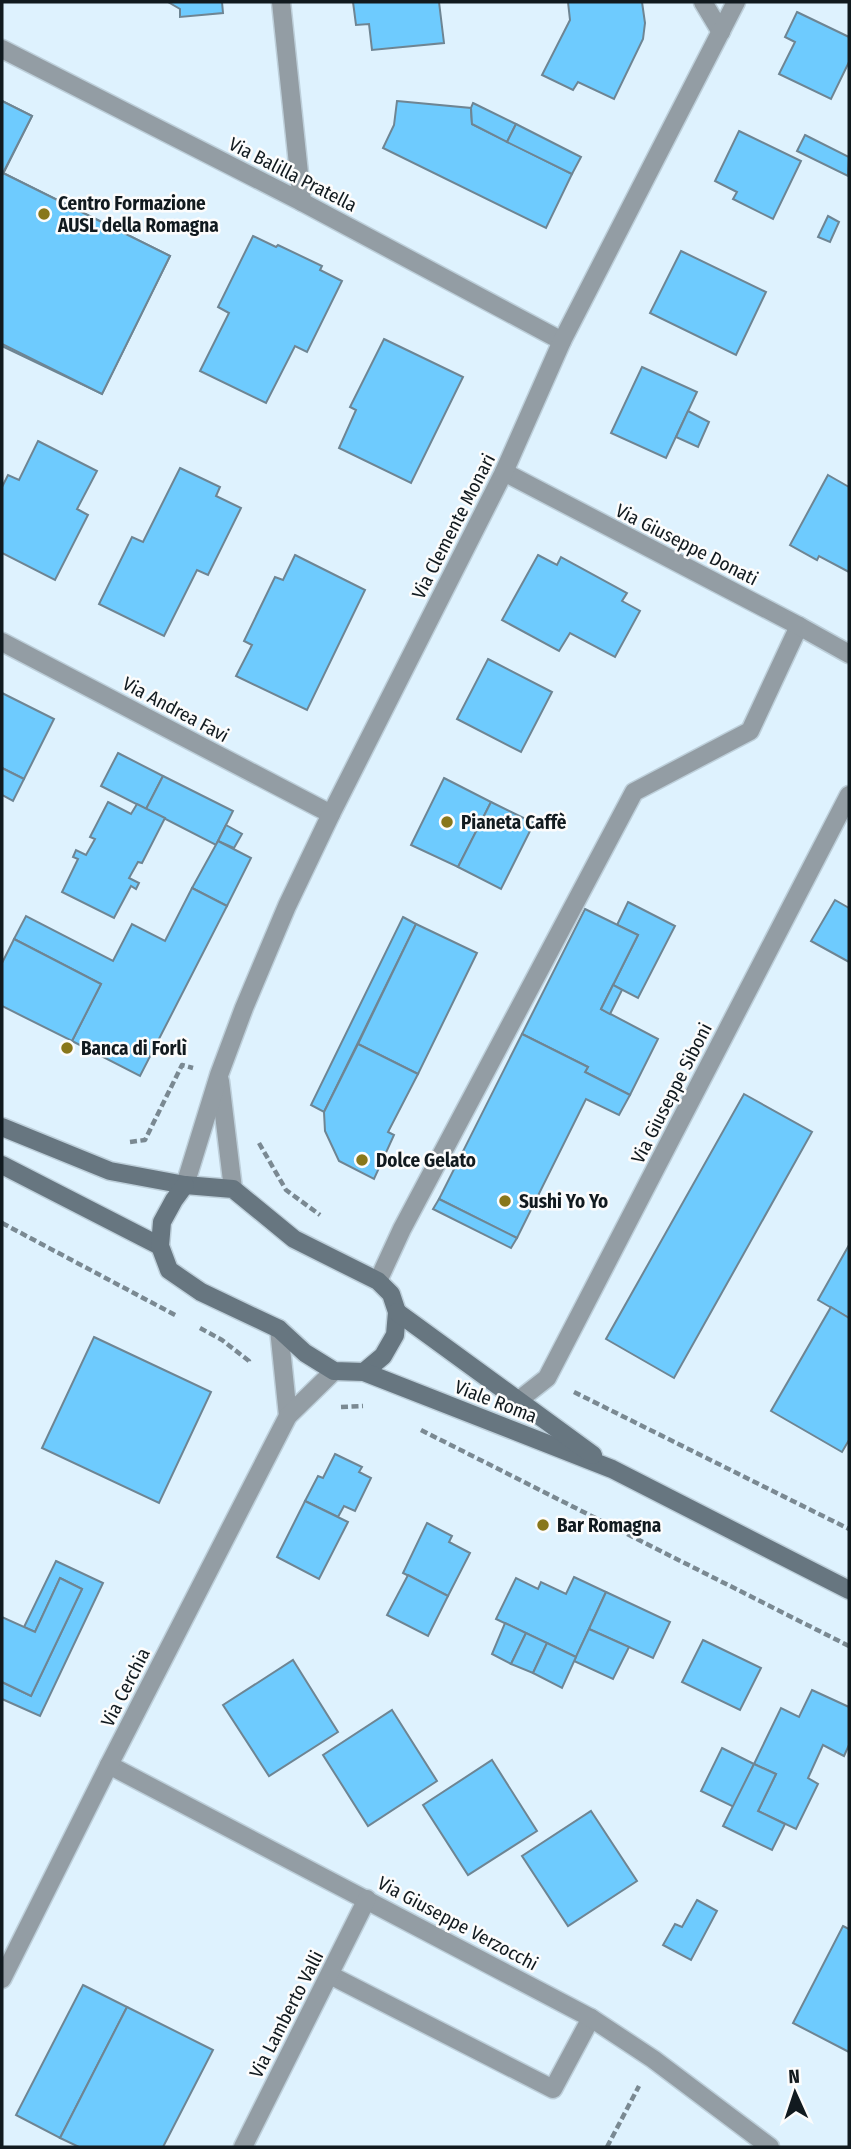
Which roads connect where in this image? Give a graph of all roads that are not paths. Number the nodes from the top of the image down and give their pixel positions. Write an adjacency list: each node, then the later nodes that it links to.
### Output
1 (281, 2): 6 (street)
2 (703, 2): 4 (street)
3 (736, 2): 4 (street, Via Clemente Monari)
4 (722, 32): 7 (street, Via Clemente Monari)
5 (2, 49): 6 (street, Via Balilla Pratella)
6 (302, 202): 7 (street, Via Balilla Pratella)
7 (562, 341): 8 (street, Via Clemente Monari)
8 (504, 472): 9 (street, Via Giuseppe Donati); 13 (street, Via Clemente Monari)
9 (799, 626): 11 (street, Via Giuseppe Donati); 20 (street)
10 (2, 642): 13 (street, Via Andrea Favi)
11 (849, 654)
12 (849, 795): 25 (street, Via Giuseppe Siboni)
13 (331, 814): 14 (street, Via Clemente Monari)
14 (219, 1074): 17 (street, Via Clemente Monari); 18 (street, Via Clemente Monari)
15 (2, 1127): 17 (main road)
16 (2, 1165): 19 (main road)
17 (185, 1185): 18 (main road); 19 (main road)
18 (233, 1189): 20 (main road)
19 (160, 1245): 22 (main road)
20 (378, 1281): 21 (main road)
21 (397, 1312): 24 (main road); 25 (main road, Viale Roma)
22 (279, 1329): 23 (main road); 26 (street)
23 (334, 1371): 24 (main road, Viale Roma); 26 (street, Via Cerchia)
24 (364, 1372): 27 (main road, Viale Roma)
25 (519, 1400): 27 (main road, Viale Roma)
26 (288, 1416): 29 (street, Via Cerchia)
27 (612, 1469): 28 (main road, Viale Roma)
28 (849, 1590)
29 (109, 1765): 30 (street, Via Giuseppe Verzocchi); 32 (street, Via Cerchia)
30 (368, 1899): 31 (street, Via Lamberto Valli); 33 (street, Via Giuseppe Verzocchi)
31 (330, 1975): 33 (street); 34 (street, Via Lamberto Valli)
32 (2, 1979)
33 (592, 2018): 35 (street, Via Giuseppe Verzocchi)
34 (243, 2147)
35 (771, 2147)

